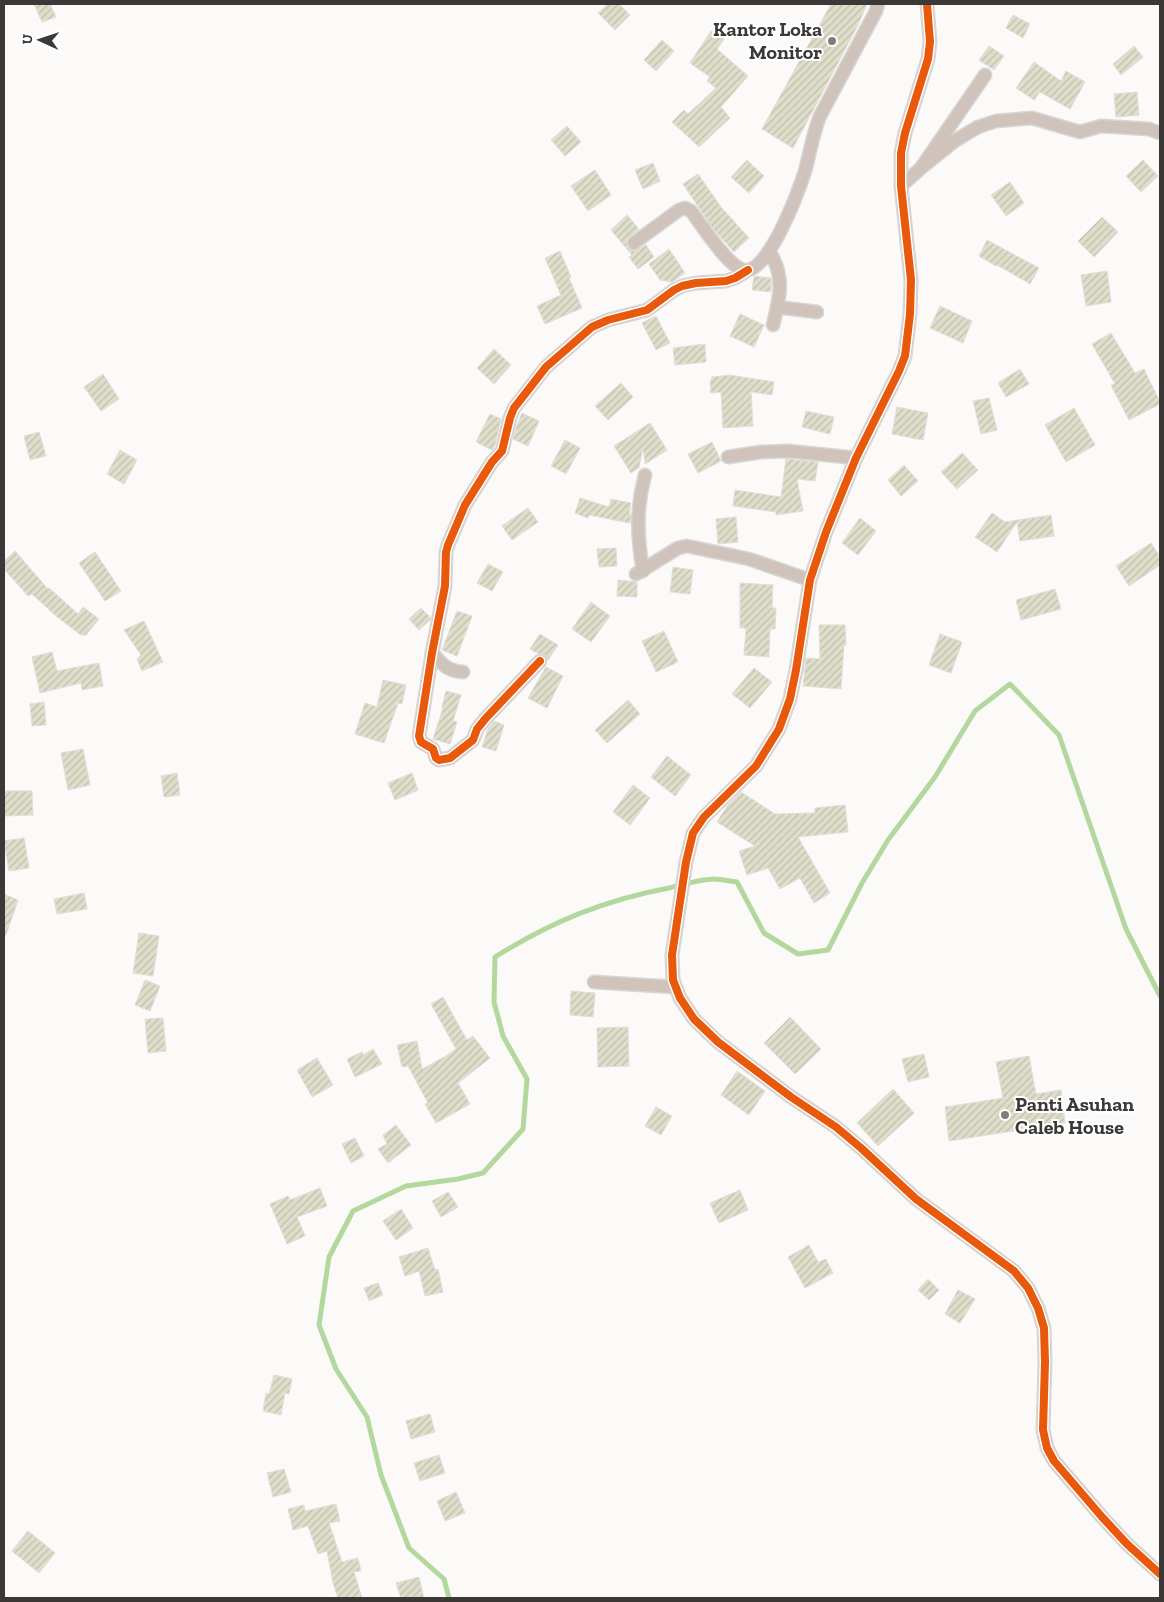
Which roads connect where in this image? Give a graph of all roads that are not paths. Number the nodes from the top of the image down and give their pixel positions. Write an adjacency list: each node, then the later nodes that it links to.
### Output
1 (878, 4): 8 (street)
2 (927, 4): 6 (street)
3 (985, 74): 5 (street)
4 (1160, 133): 5 (street)
5 (921, 168): 6 (street)
6 (900, 186): 14 (street)
7 (634, 243): 9 (street)
8 (770, 253): 9 (street); 10 (street)
9 (748, 270): 17 (street)
10 (777, 307): 11 (street); 12 (street)
11 (817, 312)
12 (773, 324)
13 (728, 457): 14 (street)
14 (856, 458): 16 (street)
15 (645, 475): 16 (street)
16 (810, 580): 21 (street)
17 (432, 653): 18 (street); 19 (street)
18 (540, 661)
19 (463, 672)
20 (594, 982): 21 (street)
21 (676, 987): 22 (street)
22 (1160, 1574)

